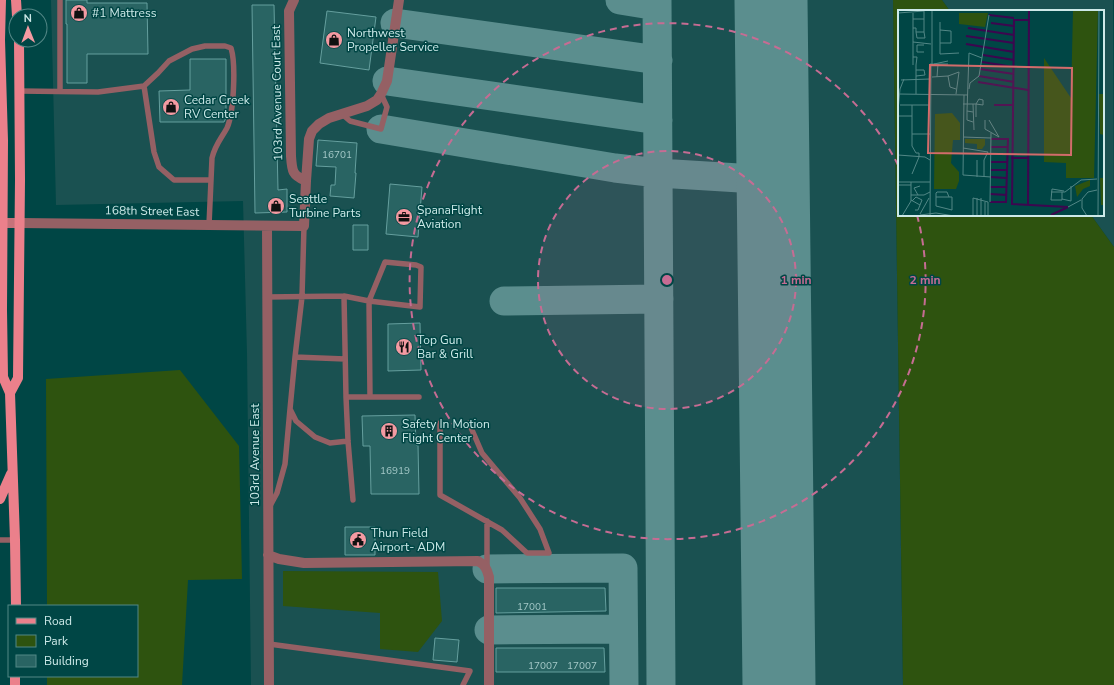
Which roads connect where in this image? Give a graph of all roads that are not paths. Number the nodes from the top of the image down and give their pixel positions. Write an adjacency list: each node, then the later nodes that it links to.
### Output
1 (1, 0): 10 (main road)
2 (60, 0): 7 (lane)
3 (294, 0): 13 (street, 103rd Avenue Court East)
4 (399, 0): 9 (street)
5 (19, 48): 8 (main road)
6 (144, 86): 7 (lane); 12 (lane); 12 (lane)
7 (60, 91): 8 (lane)
8 (19, 92): 15 (main road)
9 (381, 94): 11 (street); 11 (lane)
10 (1, 111): 14 (main road)
11 (342, 114): 13 (street)
12 (210, 180): 16 (lane)
13 (306, 181): 18 (street)
14 (1, 223): 15 (street, 168th Street East); 23 (main road)
15 (20, 223): 16 (street, 168th Street East); 26 (main road)
16 (209, 225): 17 (street, 168th Street East)
17 (267, 226): 18 (street, 168th Street East); 20 (street, 103rd Avenue East)
18 (304, 226): 21 (lane)
19 (344, 296): 21 (lane); 22 (lane); 25 (lane)
20 (267, 297): 21 (lane); 37 (street, 103rd Avenue East)
21 (302, 297): 24 (lane)
22 (369, 301): 22 (lane); 28 (lane)
23 (1, 310): 26 (main road)
24 (295, 357): 25 (lane); 30 (lane)
25 (345, 359): 27 (lane)
26 (10, 393): 34 (main road)
27 (346, 397): 28 (lane); 33 (lane)
28 (370, 397): 29 (lane)
29 (419, 397)
30 (290, 409): 33 (lane); 37 (lane)
31 (440, 423): 38 (lane)
32 (469, 423): 38 (lane)
33 (348, 441): 36 (lane)
34 (12, 472): 35 (main road); 40 (main road)
35 (0, 499)
36 (353, 500)
37 (268, 508): 41 (street, 103rd Avenue East)
38 (486, 521): 42 (lane)
39 (0, 540): 40 (lane)
40 (15, 540): 43 (main road)
41 (268, 555): 42 (street); 44 (street, 103rd Avenue East)
42 (487, 569): 47 (street)
43 (16, 605)
44 (269, 644): 45 (street, 103rd Avenue East); 46 (lane)
45 (269, 685)
46 (463, 685)
47 (489, 685)

